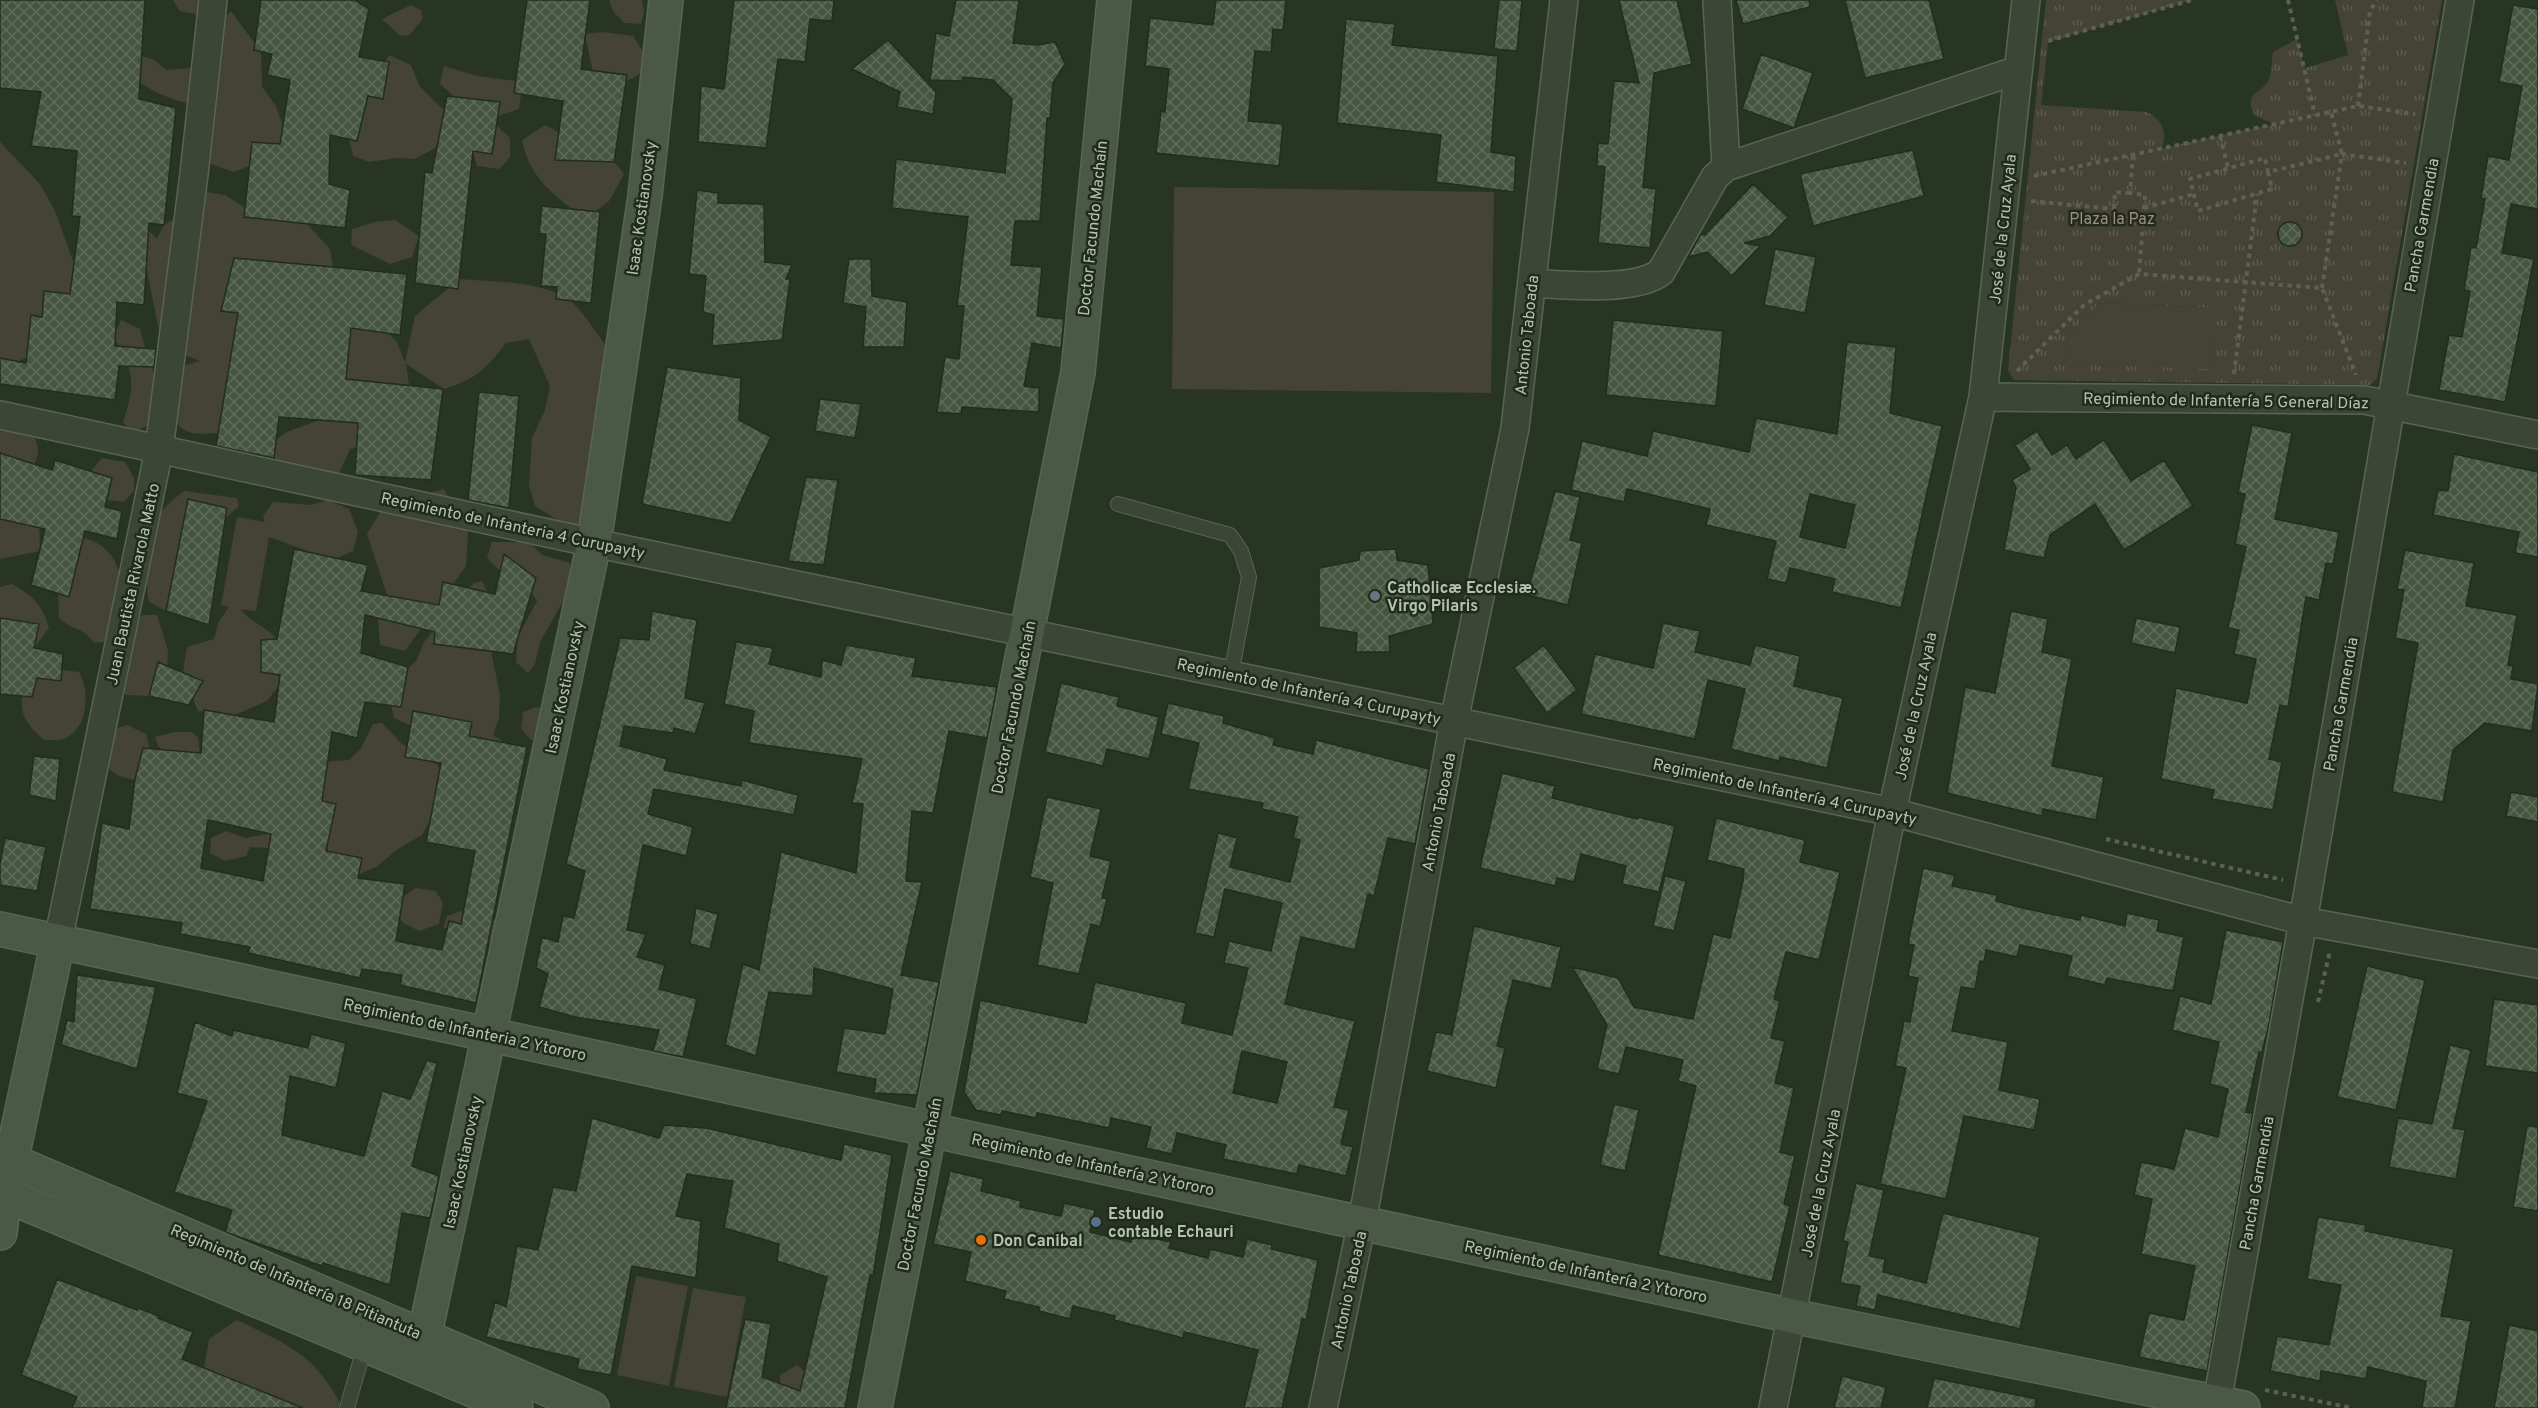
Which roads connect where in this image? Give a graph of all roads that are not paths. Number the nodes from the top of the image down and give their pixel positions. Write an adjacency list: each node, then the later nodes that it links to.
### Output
1 (213, 0): 15 (street, Juan Bautista Rivarola Matto)
2 (666, 0): 17 (main road, Isaac Kostianovsky)
3 (1114, 0): 18 (main road, Doctor Facundo Machaín)
4 (1564, 0): 10 (street, Antonio Taboada)
5 (1716, 0): 9 (street)
6 (2026, 0): 8 (street, José de la Cruz Ayala)
7 (2460, 0): 12 (street, Pancha Garmendia)
8 (2018, 70): 9 (street); 11 (street, José de la Cruz Ayala)
9 (1726, 167): 10 (street)
10 (1532, 283): 20 (street, Antonio Taboada)
11 (1983, 397): 12 (street, Regimiento de Infantería 5 General Díaz); 21 (street, José de la Cruz Ayala)
12 (2390, 404): 14 (street, Regimiento de Infantería 5 General Díaz); 22 (street, Pancha Garmendia)
13 (0, 415): 15 (street, Regimiento de Infanteria 4 Curupayty)
14 (2538, 435)
15 (159, 450): 17 (street, Regimiento de Infanteria 4 Curupayty); 24 (street, Juan Bautista Rivarola Matto)
16 (1118, 504): 19 (lane)
17 (594, 543): 18 (street, Regimiento de Infanteria 4 Curupayty); 26 (main road, Isaac Kostianovsky)
18 (1028, 633): 19 (street, Regimiento de Infantería 4 Curupayty); 27 (main road, Doctor Facundo Machaín)
19 (1231, 675): 20 (street, Regimiento de Infantería 4 Curupayty)
20 (1454, 721): 21 (street, Regimiento de Infantería 4 Curupayty); 30 (street, Antonio Taboada)
21 (1892, 812): 22 (street, Regimiento de Infantería 4 Curupayty); 32 (street, José de la Cruz Ayala)
22 (2304, 921): 25 (street, Regimiento de Infantería 4 Curupayty); 36 (street, Pancha Garmendia)
23 (0, 929): 24 (main road, Regimiento de Infanteria 2 Ytororo)
24 (58, 941): 26 (main road, Regimiento de Infanteria 2 Ytororo); 28 (main road, Juan Bautista Rivarola Matto)
25 (2538, 964)
26 (489, 1034): 27 (main road, Regimiento de Infanteria 2 Ytororo); 33 (main road, Isaac Kostianovsky)
27 (930, 1129): 30 (main road, Regimiento de Infantería 2 Ytororo); 40 (main road, Doctor Facundo Machaín)
28 (6, 1158): 29 (main road, Juan Bautista Rivarola Matto); 33 (main road, Regimiento de Infantería 18 Pitiantuta)
29 (2, 1194): 31 (main road, Juan Bautista Rivarola Matto); 34 (main road, Regimiento de Infantería 18 Pitiantuta)
30 (1362, 1222): 32 (main road, Regimiento de Infantería 2 Ytororo); 41 (street, Antonio Taboada)
31 (0, 1233)
32 (1792, 1316): 36 (main road, Regimiento de Infantería 2 Ytororo); 42 (street, José de la Cruz Ayala)
33 (426, 1335): 35 (main road, Isaac Kostianovsky); 39 (main road, Regimiento de Infantería 18 Pitiantuta)
34 (365, 1345): 35 (main road, Regimiento de Infantería 18 Pitiantuta); 37 (lane)
35 (418, 1366): 38 (main road, Regimiento de Infantería 18 Pitiantuta)
36 (2234, 1402)
37 (347, 1408)
38 (516, 1408)
39 (592, 1408)
40 (875, 1408)
41 (1323, 1408)
42 (1773, 1408)

